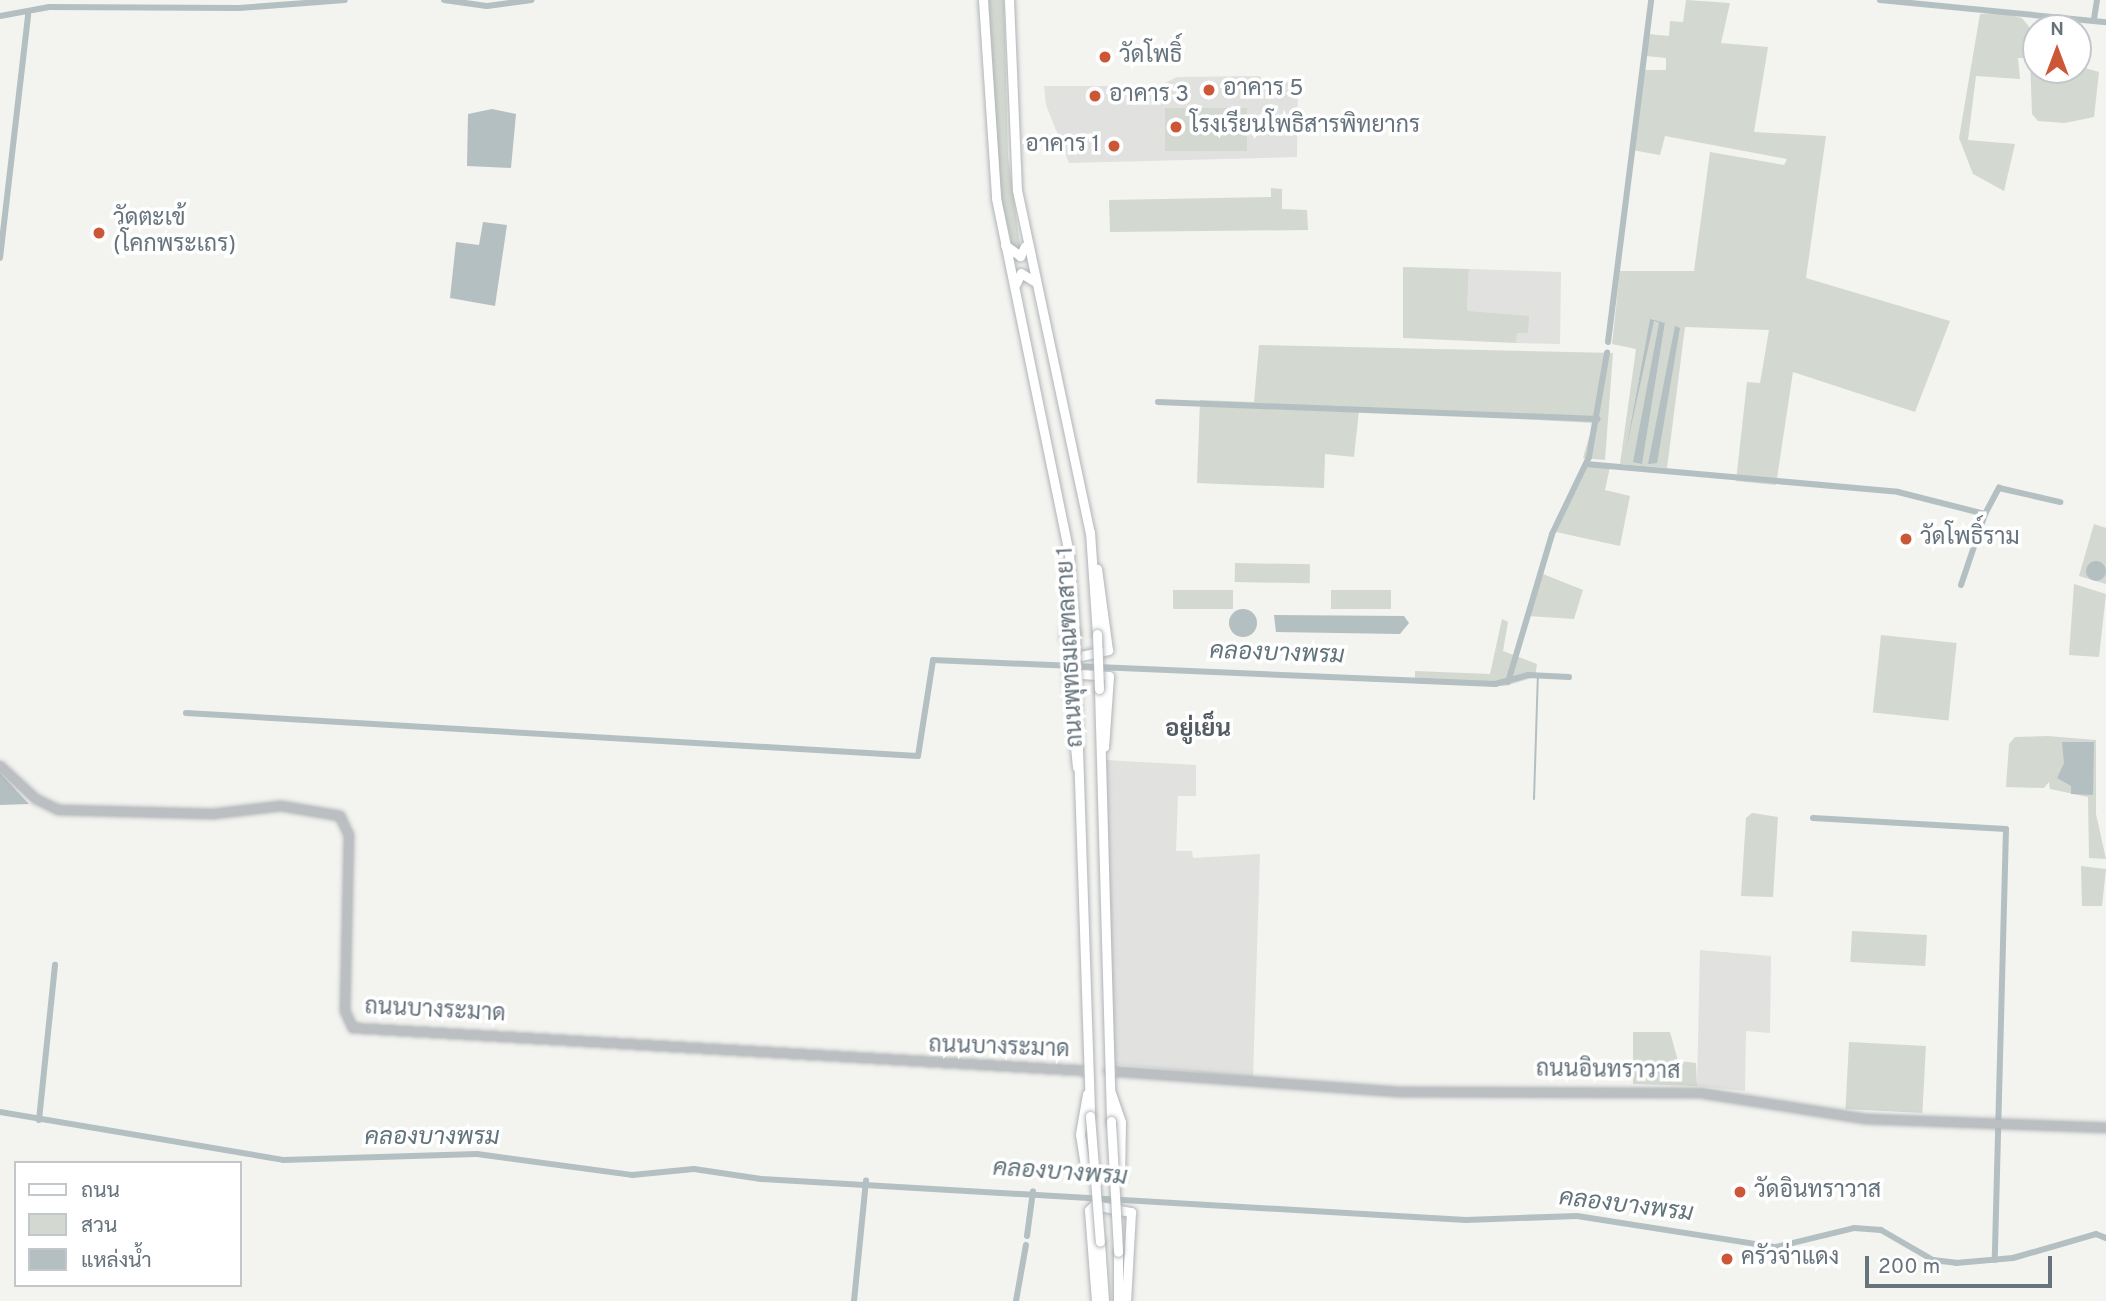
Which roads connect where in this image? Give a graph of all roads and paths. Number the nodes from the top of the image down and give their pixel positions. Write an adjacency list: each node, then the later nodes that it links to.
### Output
1 (983, 0): 4 (main road, ถนนพุทธมณฑลสาย 1)
2 (1009, 0): 3 (main road, ถนนพุทธมณฑลสาย 1)
3 (1026, 237): 4 (main road); 5 (main road, ถนนพุทธมณฑลสาย 1)
4 (1004, 244): 6 (main road, ถนนพุทธมณฑลสาย 1)
5 (1035, 282): 6 (main road); 7 (main road, ถนนพุทธมณฑลสาย 1)
6 (1014, 294): 8 (main road, ถนนพุทธมณฑลสาย 1)
7 (1094, 561): 8 (main road); 10 (main road, ถนนพุทธมณฑลสาย 1, bridge)
8 (1071, 566): 11 (main road, ถนนพุทธมณฑลสาย 1, bridge)
9 (0, 766): 12 (street, ถนนบางระมาด)
10 (1100, 769): 11 (main road); 13 (main road, ถนนพุทธมณฑลสาย 1)
11 (1079, 772): 12 (main road, ถนนพุทธมณฑลสาย 1)
12 (1087, 1071): 14 (main road, ถนนพุทธมณฑลสาย 1)
13 (1108, 1071): 15 (main road, ถนนพุทธมณฑลสาย 1); 16 (street, ถนนอินทราวาส)
14 (1088, 1091): 15 (main road); 18 (main road, ถนนพุทธมณฑลสาย 1, bridge)
15 (1110, 1092): 17 (main road, ถนนพุทธมณฑลสาย 1, bridge)
16 (2106, 1128)
17 (1119, 1256): 19 (main road, ถนนพุทธมณฑลสาย 1); 20 (main road)
18 (1099, 1301): 20 (main road)
19 (1118, 1301)
20 (1126, 1301)

